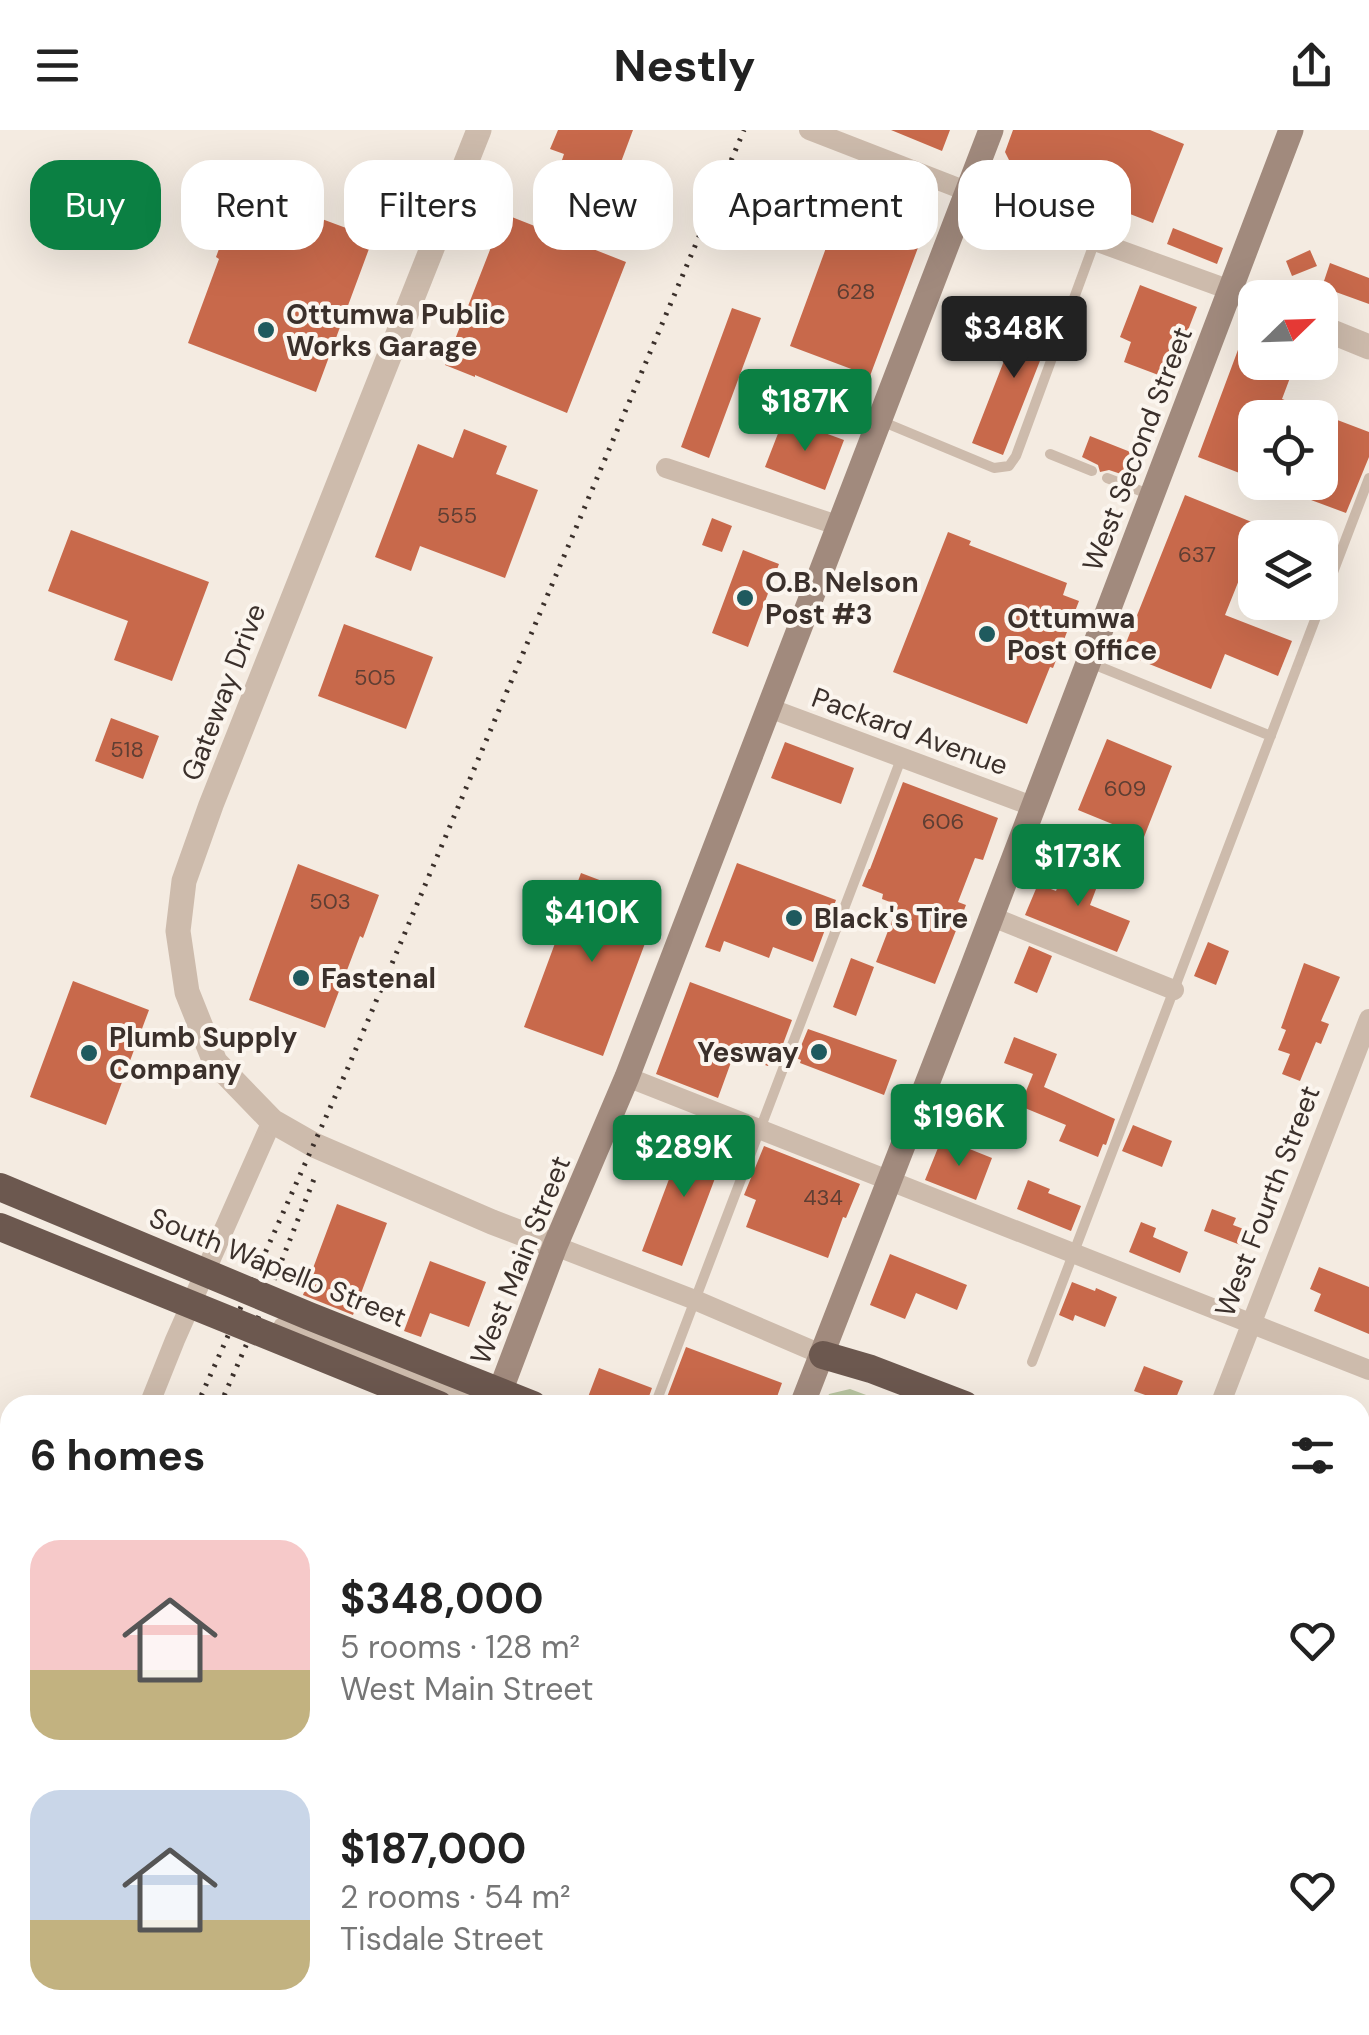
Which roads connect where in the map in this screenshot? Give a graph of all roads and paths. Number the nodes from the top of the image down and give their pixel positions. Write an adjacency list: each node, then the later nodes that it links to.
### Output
1 (479, 130): 31 (street, Gateway Drive)
2 (809, 130): 6 (street)
3 (991, 130): 5 (main road, West Main Street)
4 (1291, 130): 10 (main road, West Second Street)
5 (980, 160)
6 (958, 187)
7 (958, 217): 14 (main road, West Main Street)
8 (1092, 250): 14 (lane)
9 (1118, 250): 10 (street)
10 (1230, 290): 11 (street); 20 (main road, West Second Street)
11 (1238, 293)
12 (1338, 334): 13 (street)
13 (1369, 347)
14 (880, 421): 21 (main road, West Main Street)
15 (1050, 454): 17 (lane)
16 (666, 468): 21 (street)
17 (1092, 471)
18 (1108, 478): 20 (lane)
19 (1369, 478): 24 (lane)
20 (1151, 495): 22 (main road, West Second Street)
21 (840, 526): 23 (main road, West Main Street)
22 (1088, 662): 24 (lane); 26 (main road, West Second Street)
23 (769, 708): 25 (street, Packard Avenue); 30 (main road, West Main Street)
24 (1271, 736): 28 (lane)
25 (901, 758): 26 (street, Packard Avenue); 32 (lane)
26 (1032, 806): 27 (main road, West Second Street)
27 (990, 916): 28 (street); 33 (main road, West Second Street)
28 (1174, 990): 37 (lane)
29 (1369, 1019): 39 (street, West Fourth Street)
30 (627, 1076): 32 (street); 36 (main road, West Main Street)
31 (272, 1121): 36 (street, Gateway Drive); 44 (street)
32 (760, 1128): 33 (street); 38 (lane)
33 (890, 1179): 37 (street); 41 (main road, West Second Street)
34 (0, 1187): 48 (highway, South Wapello Street, bridge)
35 (0, 1228): 45 (highway, bridge)
36 (556, 1246): 38 (street); 47 (main road, West Main Street)
37 (1074, 1252): 39 (street); 42 (lane)
38 (695, 1300): 41 (street); 49 (lane)
39 (1252, 1323): 43 (street); 53 (street, West Fourth Street)
40 (283, 1327): 46 (street, South Wapello Street)
41 (823, 1355): 50 (main road, West Second Street); 51 (highway); 52 (highway)
42 (1032, 1362)
43 (1369, 1370)
44 (153, 1395)
45 (414, 1395)
46 (453, 1395)
47 (499, 1395)
48 (507, 1395)
49 (659, 1395)
50 (806, 1395)
51 (894, 1395)
52 (940, 1395)
53 (1224, 1395)

